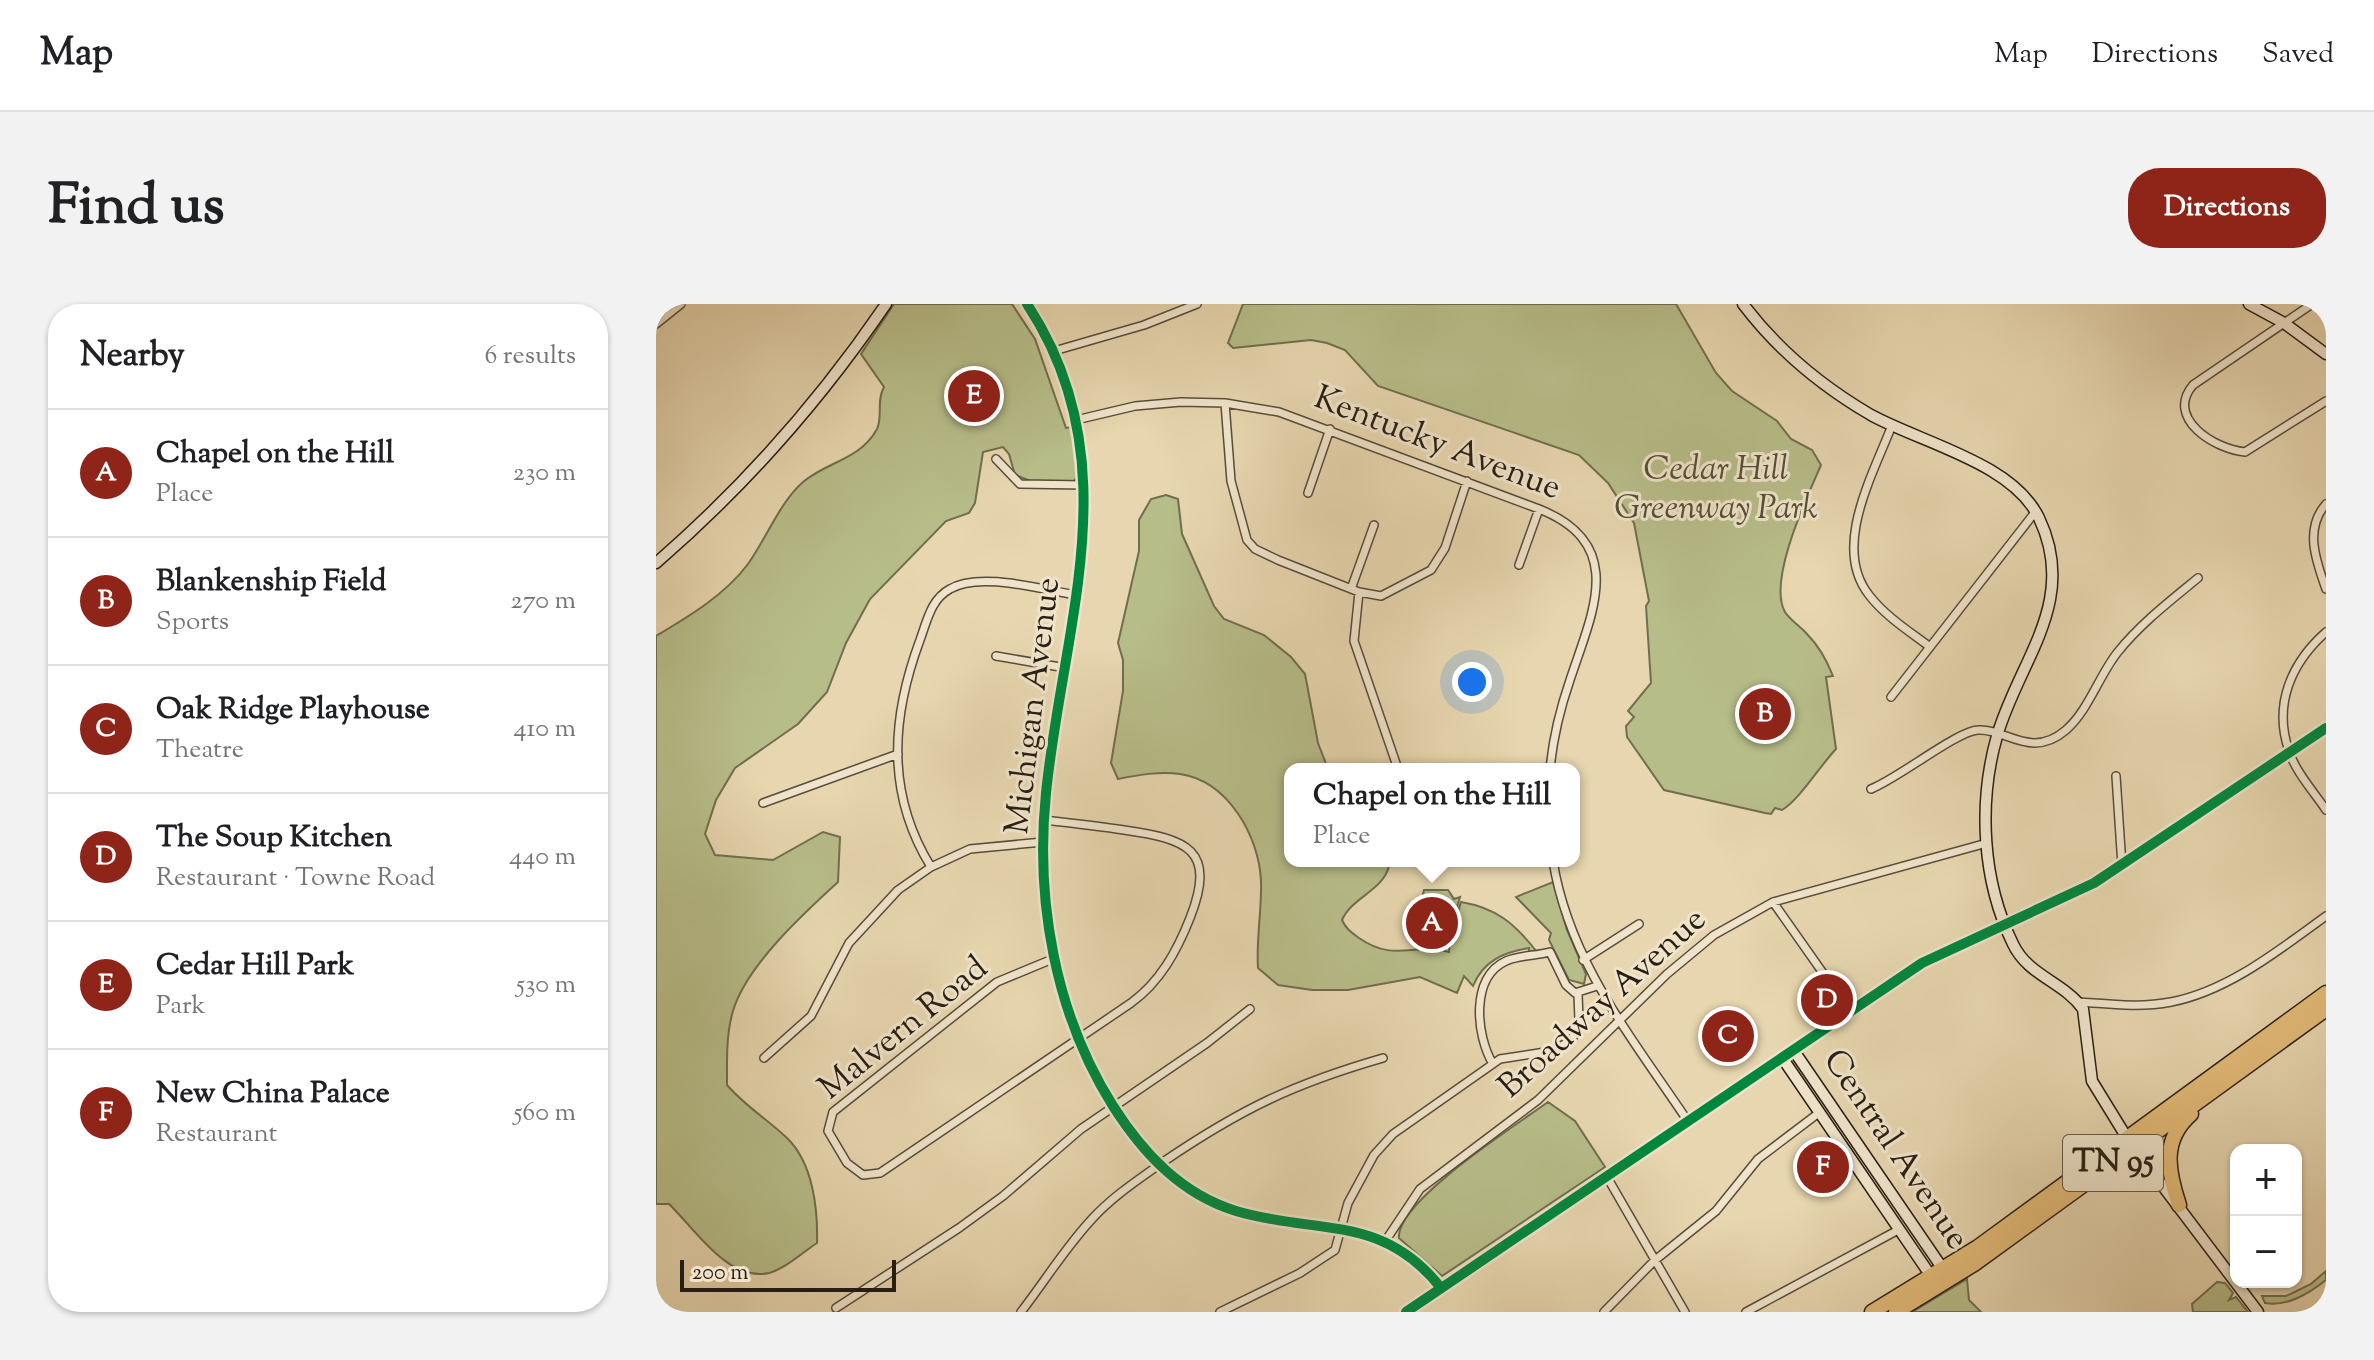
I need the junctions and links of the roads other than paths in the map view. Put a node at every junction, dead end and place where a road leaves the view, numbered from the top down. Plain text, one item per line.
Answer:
1 (681, 304) edge
2 (886, 304) edge
3 (1027, 304) edge
4 (1197, 304) edge
5 (1743, 304) edge
6 (2249, 304) edge
7 (2312, 304) edge
8 (2284, 323) junction
9 (656, 324) edge
10 (1054, 351) junction
11 (2326, 354) edge
12 (2326, 401) edge
13 (1225, 403) junction
14 (1076, 420) junction
15 (1892, 425) junction
16 (1330, 429) junction
17 (996, 459) dead end
18 (1467, 481) junction
19 (1085, 485) junction
20 (1308, 493) dead end
21 (2326, 504) edge
22 (1539, 509) junction
23 (2036, 511) junction
24 (1374, 525) dead end
25 (656, 563) edge
26 (1519, 565) dead end
27 (2198, 578) dead end
28 (2326, 589) edge
29 (1355, 590) junction
30 (1076, 595) junction
31 (2326, 632) edge
32 (1930, 647) junction
33 (996, 656) dead end
34 (1066, 668) junction
35 (1891, 697) dead end
36 (2326, 728) edge
37 (1997, 735) junction
38 (2289, 753) junction
39 (898, 754) junction
40 (1396, 763) edge
41 (1551, 763) edge
42 (2116, 776) dead end
43 (1871, 789) dead end
44 (763, 803) dead end
45 (2326, 810) edge
46 (1044, 820) junction
47 (1043, 842) junction
48 (1987, 843) junction
49 (2122, 866) junction
50 (931, 867) junction
51 (1554, 867) edge
52 (1773, 902) junction
53 (2326, 916) edge
54 (1639, 924) dead end
55 (2004, 924) junction
56 (1055, 958) junction
57 (1583, 960) junction
58 (1597, 986) junction
59 (1578, 995) junction
60 (2324, 1001) edge
61 (2079, 1002) junction
62 (1250, 1009) dead end
63 (1849, 1010) junction
64 (1620, 1022) junction
65 (1079, 1038) junction
66 (1794, 1051) junction
67 (764, 1058) dead end
68 (1383, 1058) dead end
69 (1783, 1059) junction
70 (1493, 1064) junction
71 (1808, 1072) junction
72 (2224, 1078) junction
73 (1798, 1080) junction
74 (1832, 1105) junction
75 (1113, 1106) junction
76 (1820, 1112) junction
77 (1687, 1120) junction
78 (2131, 1143) junction
79 (1158, 1166) junction
80 (1607, 1177) junction
81 (1881, 1177) junction
82 (1871, 1186) junction
83 (2179, 1205) junction
84 (1911, 1221) junction
85 (1340, 1227) junction
86 (1900, 1229) junction
87 (1386, 1240) junction
88 (1654, 1261) junction
89 (1941, 1279) junction
90 (1441, 1288) junction
91 (836, 1308) dead end
92 (1021, 1312) edge
93 (1220, 1312) edge
94 (1406, 1312) edge
95 (1604, 1312) edge
96 (1685, 1312) edge
97 (1746, 1312) edge
98 (1872, 1312) edge
99 (1896, 1312) edge
100 (2258, 1312) edge

1 - 9 street
2 - 25 street
3 - 10 street, Michigan Avenue
4 - 10 street
5 - 15 street
6 - 8 street
7 - 8 street
8 - 11 street
8 - 12 street
10 - 14 street, Michigan Avenue
13 - 14 street, Kentucky Avenue
13 - 16 street, Kentucky Avenue
13 - 29 street
14 - 19 street, Michigan Avenue
15 - 23 street
15 - 32 street
16 - 18 street, Kentucky Avenue
16 - 20 street
17 - 19 street
18 - 22 street, Kentucky Avenue
18 - 29 street
19 - 30 street, Michigan Avenue
21 - 28 street
22 - 26 street
22 - 41 street, Kentucky Avenue
23 - 32 street
23 - 37 street
24 - 29 street
27 - 37 street
29 - 40 street
30 - 34 street, Michigan Avenue
30 - 39 street
31 - 38 street
32 - 35 street
33 - 34 street
34 - 46 street, Michigan Avenue
36 - 38 street
37 - 43 street
37 - 48 street
38 - 45 street
38 - 49 street
39 - 44 street
39 - 50 street
42 - 49 street
46 - 47 street, Michigan Avenue
46 - 65 street
47 - 50 street
47 - 56 street, Michigan Avenue
48 - 52 street, Broadway Avenue
48 - 55 street
49 - 55 street
50 - 67 street
51 - 57 street
52 - 63 street
52 - 64 street, Broadway Avenue
53 - 61 street
54 - 57 street
55 - 61 street
55 - 63 street
56 - 65 street, Michigan Avenue
56 - 65 street, Malvern Road
57 - 58 street
58 - 59 street
58 - 64 street
59 - 70 street
59 - 70 street
60 - 72 highway, TN 95
61 - 78 street
62 - 75 street
63 - 66 street
64 - 77 street
64 - 87 street, Broadway Avenue
65 - 75 street, Michigan Avenue
66 - 69 street
66 - 71 street, Central Avenue
68 - 79 street
69 - 73 street, Central Avenue
69 - 77 street
70 - 85 street
71 - 73 street
71 - 74 street, Central Avenue
72 - 78 highway, TN 95
72 - 83 highway
73 - 76 street, Central Avenue
74 - 76 street
74 - 81 street, Central Avenue
75 - 79 street, Michigan Avenue
75 - 91 street
76 - 82 street, Central Avenue
76 - 88 street
77 - 80 street
78 - 83 street
78 - 89 highway, TN 95
79 - 85 street, Michigan Avenue
79 - 92 street
80 - 88 street
80 - 90 street
81 - 82 street
81 - 84 street, Central Avenue
82 - 86 street, Central Avenue
83 - 100 street
84 - 86 street
84 - 89 street, Central Avenue
85 - 87 street, Michigan Avenue
85 - 93 street
86 - 89 street, Central Avenue
86 - 97 street
87 - 90 street, Michigan Avenue
88 - 95 street
88 - 96 street
89 - 98 highway, TN 95
89 - 99 highway, TN 95
90 - 94 street

